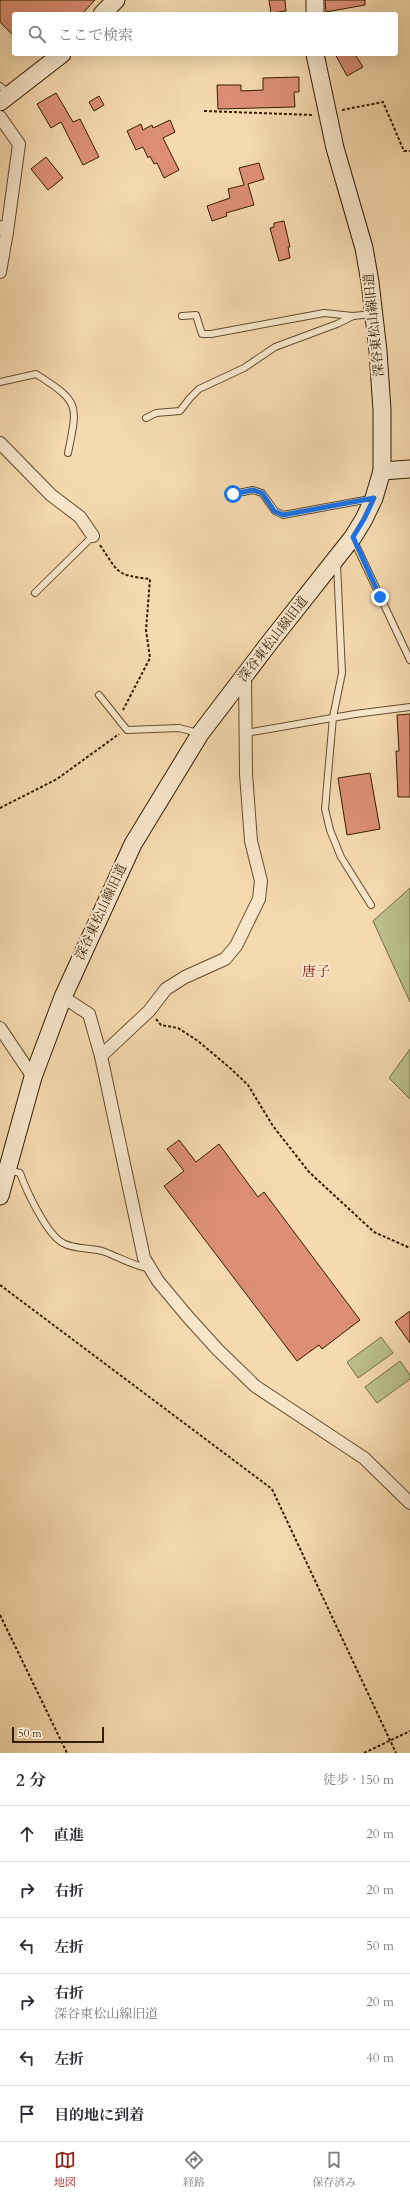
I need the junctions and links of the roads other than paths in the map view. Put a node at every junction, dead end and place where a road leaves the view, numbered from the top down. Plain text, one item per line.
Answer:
1 (116, 0) edge
2 (315, 0) edge
3 (104, 12) edge
4 (315, 12) edge
5 (59, 56) edge
6 (315, 56) edge
7 (3, 94) edge
8 (0, 117) edge
9 (3, 229) edge
10 (0, 272) edge
11 (373, 314) junction
12 (182, 316) dead end
13 (353, 316) junction
14 (0, 382) edge
15 (146, 418) dead end
16 (0, 444) edge
17 (68, 453) dead end
18 (410, 469) edge
19 (382, 470) junction
20 (233, 494) dead end
21 (374, 498) junction
22 (93, 536) joint
23 (353, 537) junction
24 (337, 558) junction
25 (35, 594) dead end
26 (410, 660) edge
27 (245, 674) junction
28 (99, 695) dead end
29 (410, 707) edge
30 (333, 717) junction
31 (246, 733) junction
32 (200, 734) junction
33 (371, 905) dead end
34 (63, 997) junction
35 (0, 1028) edge
36 (101, 1056) junction
37 (33, 1077) junction
38 (8, 1170) junction
39 (0, 1196) edge
40 (152, 1270) junction
41 (410, 1502) edge

1 - 3 street
2 - 4 street
5 - 7 street
6 - 11 street, 深谷東松山線旧道
8 - 9 street
9 - 10 street
11 - 13 lane
11 - 19 street, 深谷東松山線旧道
12 - 13 lane
13 - 15 lane
14 - 17 lane
16 - 22 street
18 - 19 street
19 - 21 street, 深谷東松山線旧道
20 - 21 lane
21 - 23 street, 深谷東松山線旧道
22 - 25 lane
23 - 24 street, 深谷東松山線旧道
23 - 26 lane
24 - 27 street, 深谷東松山線旧道
24 - 30 lane
27 - 31 street
27 - 32 street, 深谷東松山線旧道
28 - 32 lane
29 - 30 lane
30 - 31 lane
30 - 33 lane
31 - 36 street
32 - 34 street, 深谷東松山線旧道
34 - 36 street
34 - 37 street, 深谷東松山線旧道
35 - 37 street
36 - 40 street
37 - 38 street, 深谷東松山線旧道
38 - 39 street, 深谷東松山線旧道
38 - 40 lane
40 - 41 street

